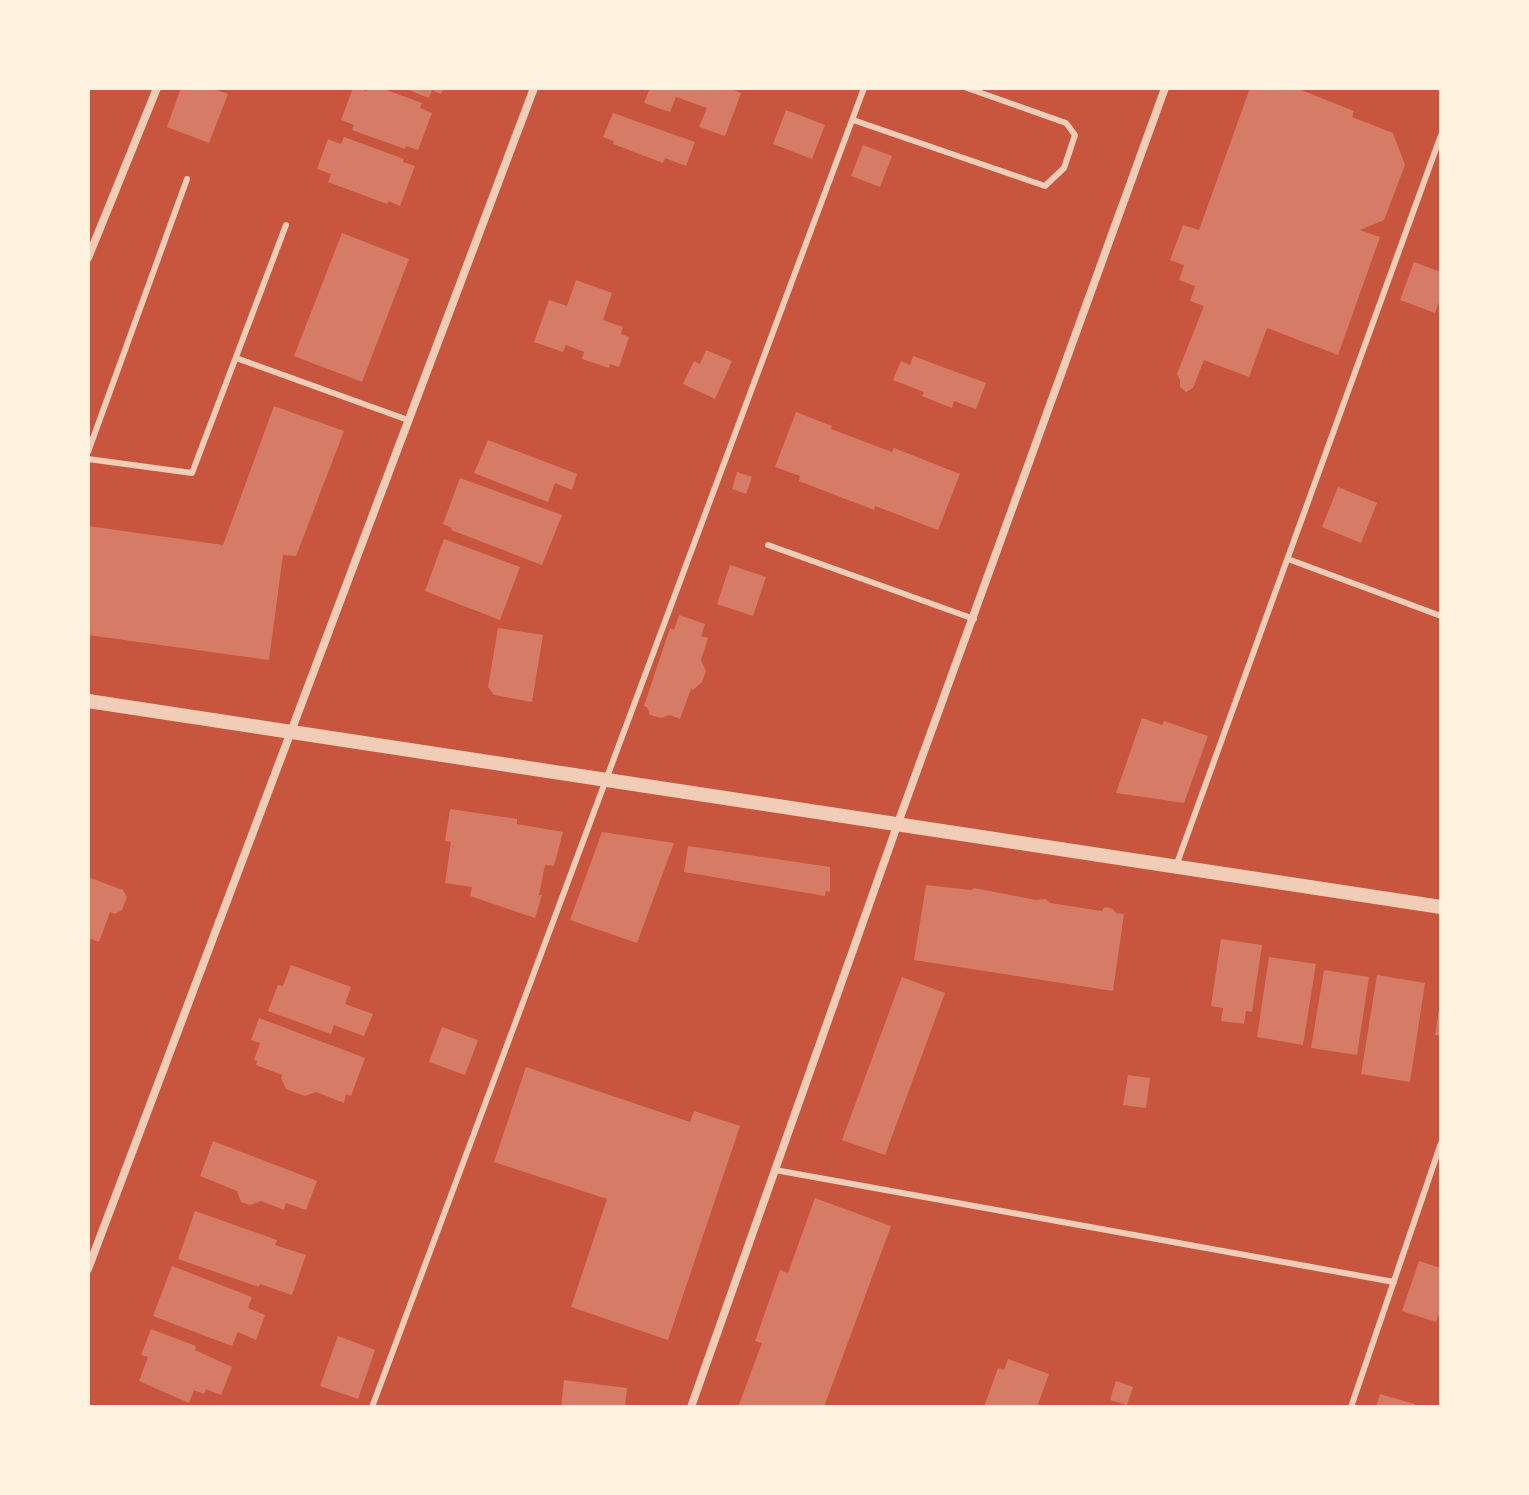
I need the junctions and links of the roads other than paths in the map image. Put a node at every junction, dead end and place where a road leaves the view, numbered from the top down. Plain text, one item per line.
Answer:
1 (157, 88) edge
2 (534, 88) edge
3 (864, 88) edge
4 (967, 88) edge
5 (1165, 88) edge
6 (853, 120) junction
7 (1441, 135) edge
8 (187, 179) dead end
9 (286, 225) dead end
10 (88, 258) edge
11 (236, 358) junction
12 (408, 420) junction
13 (88, 452) edge
14 (88, 459) edge
15 (768, 545) dead end
16 (1288, 559) junction
17 (1441, 616) edge
18 (974, 619) junction
19 (88, 701) edge
20 (289, 731) junction
21 (606, 780) junction
22 (898, 823) junction
23 (1176, 866) junction
24 (1441, 907) edge
25 (1441, 1143) edge
26 (775, 1170) junction
27 (88, 1269) edge
28 (1394, 1282) junction
29 (372, 1407) edge
30 (691, 1407) edge
31 (1351, 1407) edge

1 - 10 street
2 - 12 street
3 - 6 lane
4 - 6 lane
5 - 18 street
6 - 21 lane
7 - 16 lane
8 - 13 lane
9 - 11 lane
11 - 12 lane
11 - 14 lane
12 - 20 street
15 - 18 lane
16 - 17 lane
16 - 23 lane
18 - 22 street
19 - 20 street
20 - 21 street
20 - 27 street
21 - 22 street
21 - 29 lane
22 - 23 street
22 - 26 street
23 - 24 street
25 - 28 lane
26 - 28 lane
26 - 30 street
28 - 31 lane

